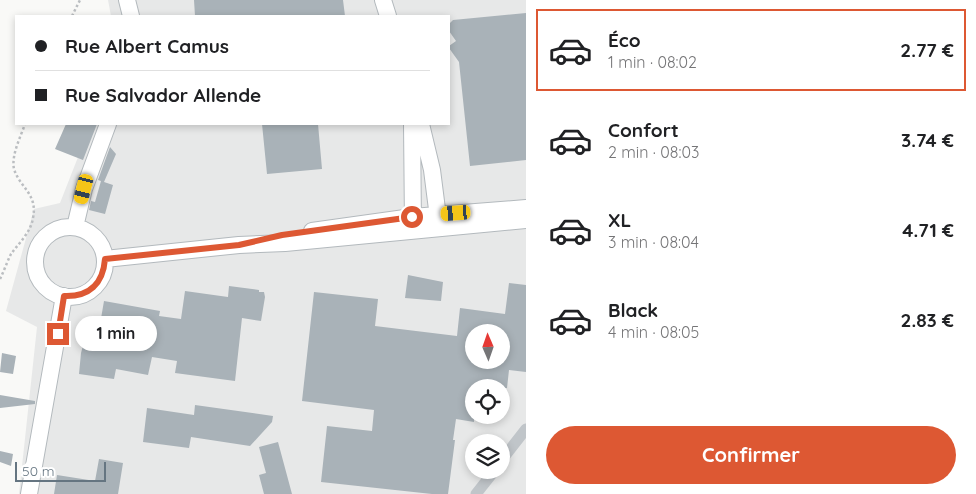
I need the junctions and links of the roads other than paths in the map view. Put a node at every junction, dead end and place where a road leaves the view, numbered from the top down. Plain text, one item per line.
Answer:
1 (127, 0) edge
2 (383, 0) edge
3 (131, 15) edge
4 (388, 15) edge
5 (108, 125) edge
6 (412, 125) edge
7 (421, 125) edge
8 (526, 208) edge
9 (526, 220) edge
10 (439, 222) junction
11 (413, 224) junction
12 (75, 227) junction
13 (105, 259) junction
14 (64, 296) junction
15 (526, 429) edge
16 (510, 449) edge
17 (488, 479) edge
18 (28, 494) edge
19 (476, 494) edge

1 - 3 street
2 - 4 street
5 - 12 street
6 - 11 street
7 - 10 street
8 - 10 street
9 - 10 street
10 - 11 street
11 - 13 street
12 - 13 street
12 - 14 street
13 - 14 street
14 - 18 street
15 - 16 street
17 - 19 street

